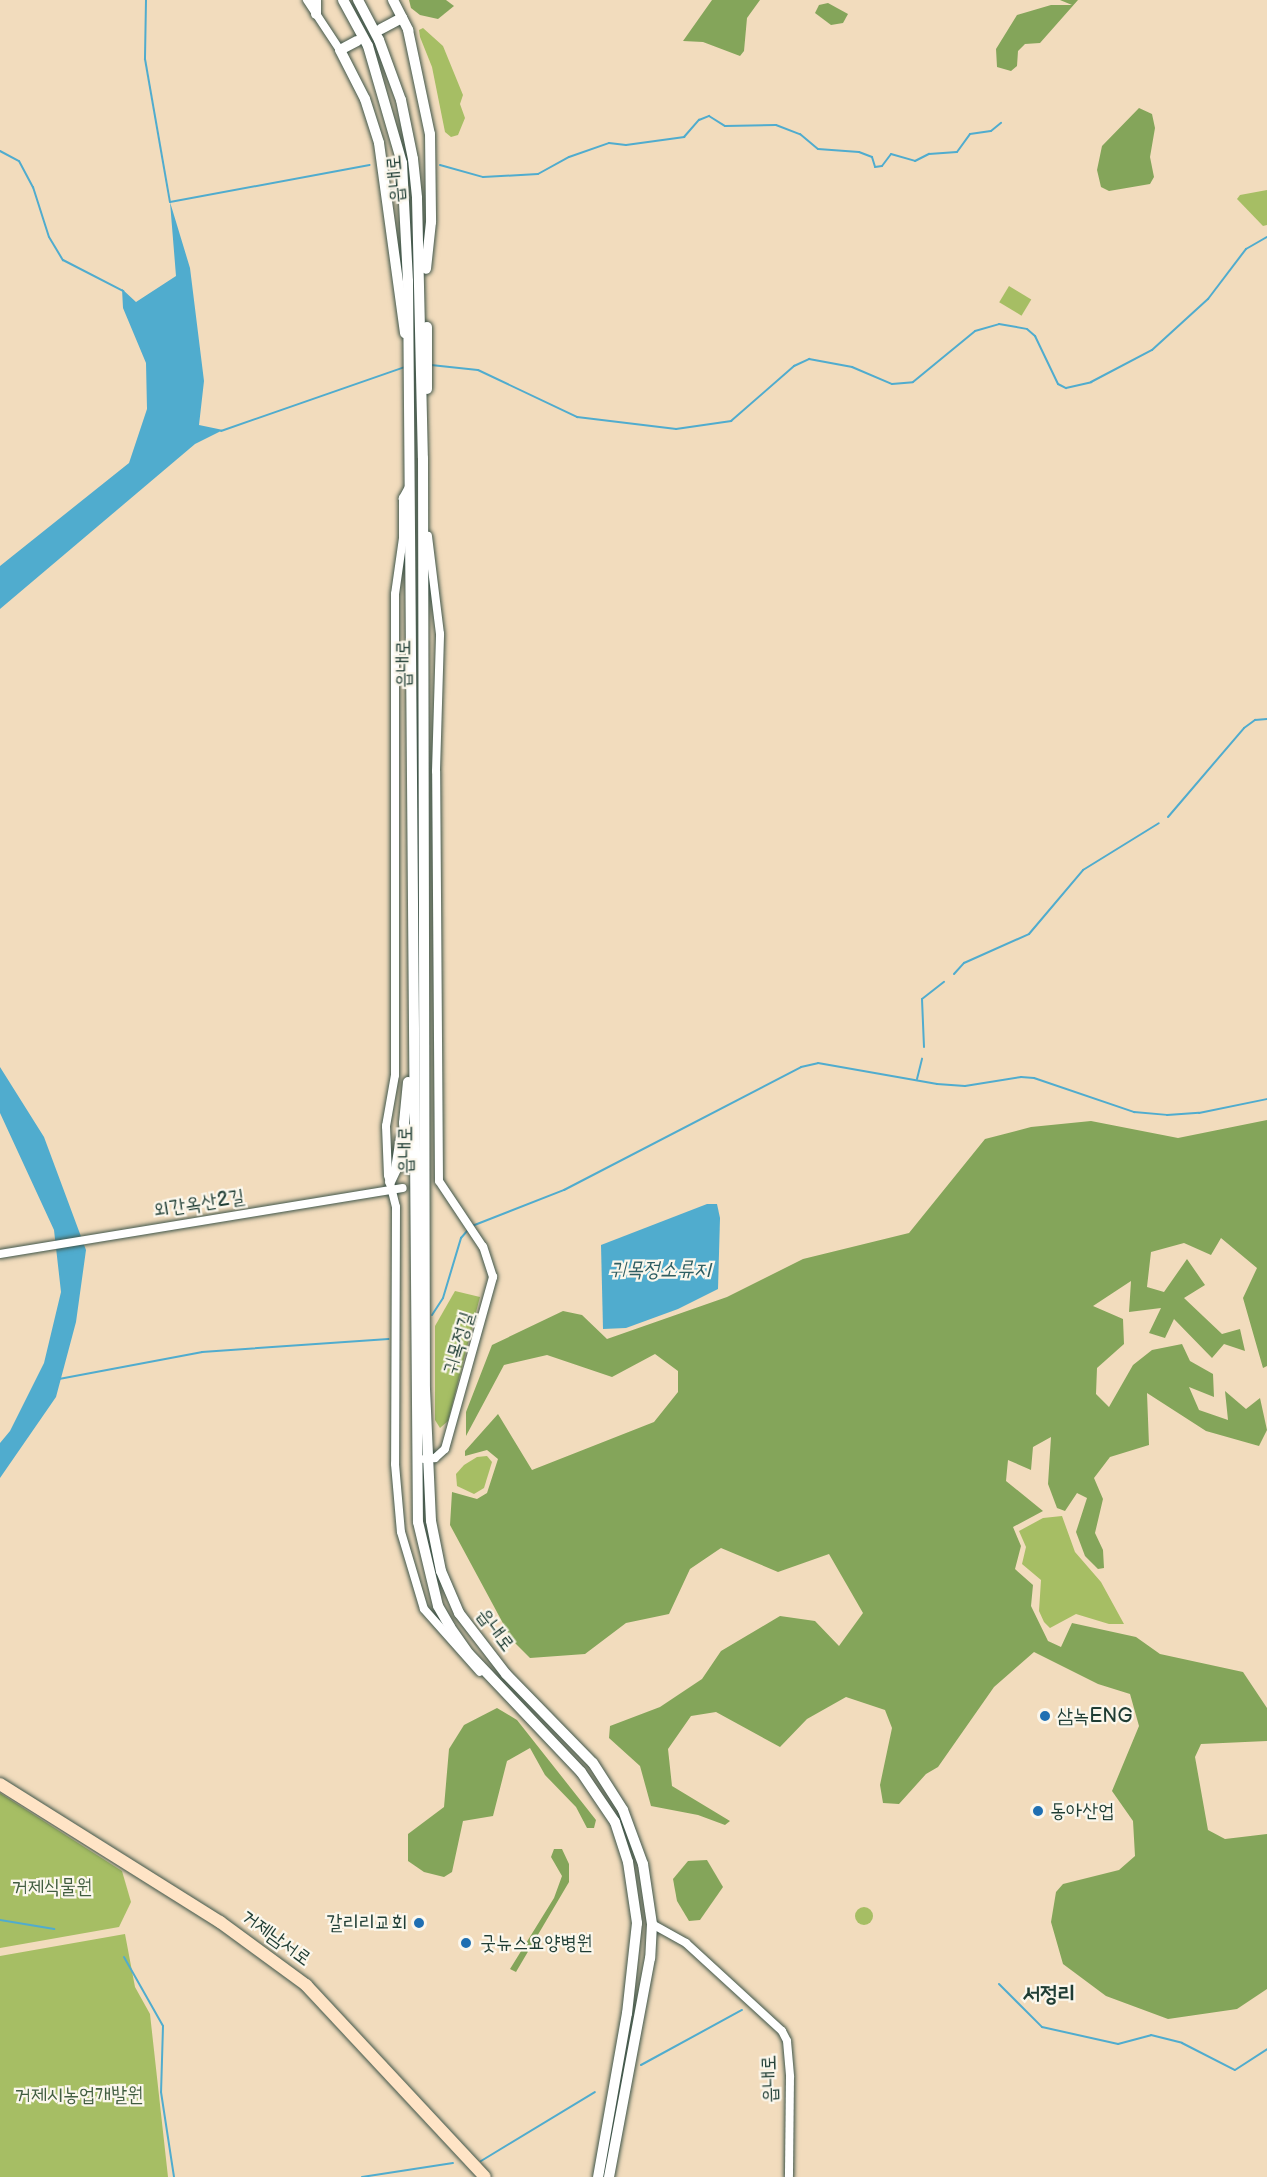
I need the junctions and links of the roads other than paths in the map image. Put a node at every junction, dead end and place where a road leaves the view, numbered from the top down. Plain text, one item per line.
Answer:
1 (307, 0) edge
2 (316, 0) edge
3 (343, 0) edge
4 (358, 0) edge
5 (393, 0) edge
6 (316, 14) junction
7 (402, 18) junction
8 (381, 28) dead end
9 (357, 41) dead end
10 (340, 50) junction
11 (408, 341) junction
12 (423, 442) junction
13 (409, 487) junction
14 (412, 1071) junction
15 (404, 1123) junction
16 (391, 1185) junction
17 (409, 1190) junction
18 (0, 1254) edge
19 (423, 1459) junction
20 (508, 1694) junction
21 (0, 1784) edge
22 (637, 1923) junction
23 (652, 1924) junction
24 (485, 2177) edge
25 (598, 2177) edge
26 (609, 2177) edge
27 (789, 2177) edge

1 - 6 street
2 - 6 street
3 - 11 street, 읍내로
4 - 12 street, 읍내로
5 - 7 street
6 - 10 street
7 - 8 street
7 - 12 street
9 - 10 street
10 - 11 street
11 - 13 street, 읍내로
12 - 19 street, 읍내로
12 - 19 street, 귀목정길
13 - 14 street, 읍내로
13 - 16 street
14 - 15 street
14 - 17 street, 읍내로
15 - 16 street
15 - 17 street
16 - 17 street, 외간옥산2길
16 - 18 street, 외간옥산2길
16 - 20 street
17 - 19 street, 읍내로
19 - 20 street, 읍내로
19 - 23 street, 읍내로
20 - 22 street, 읍내로
21 - 24 main road, 거제남서로
22 - 23 street
22 - 25 street, 읍내로
23 - 26 street
23 - 27 street, 읍내로

